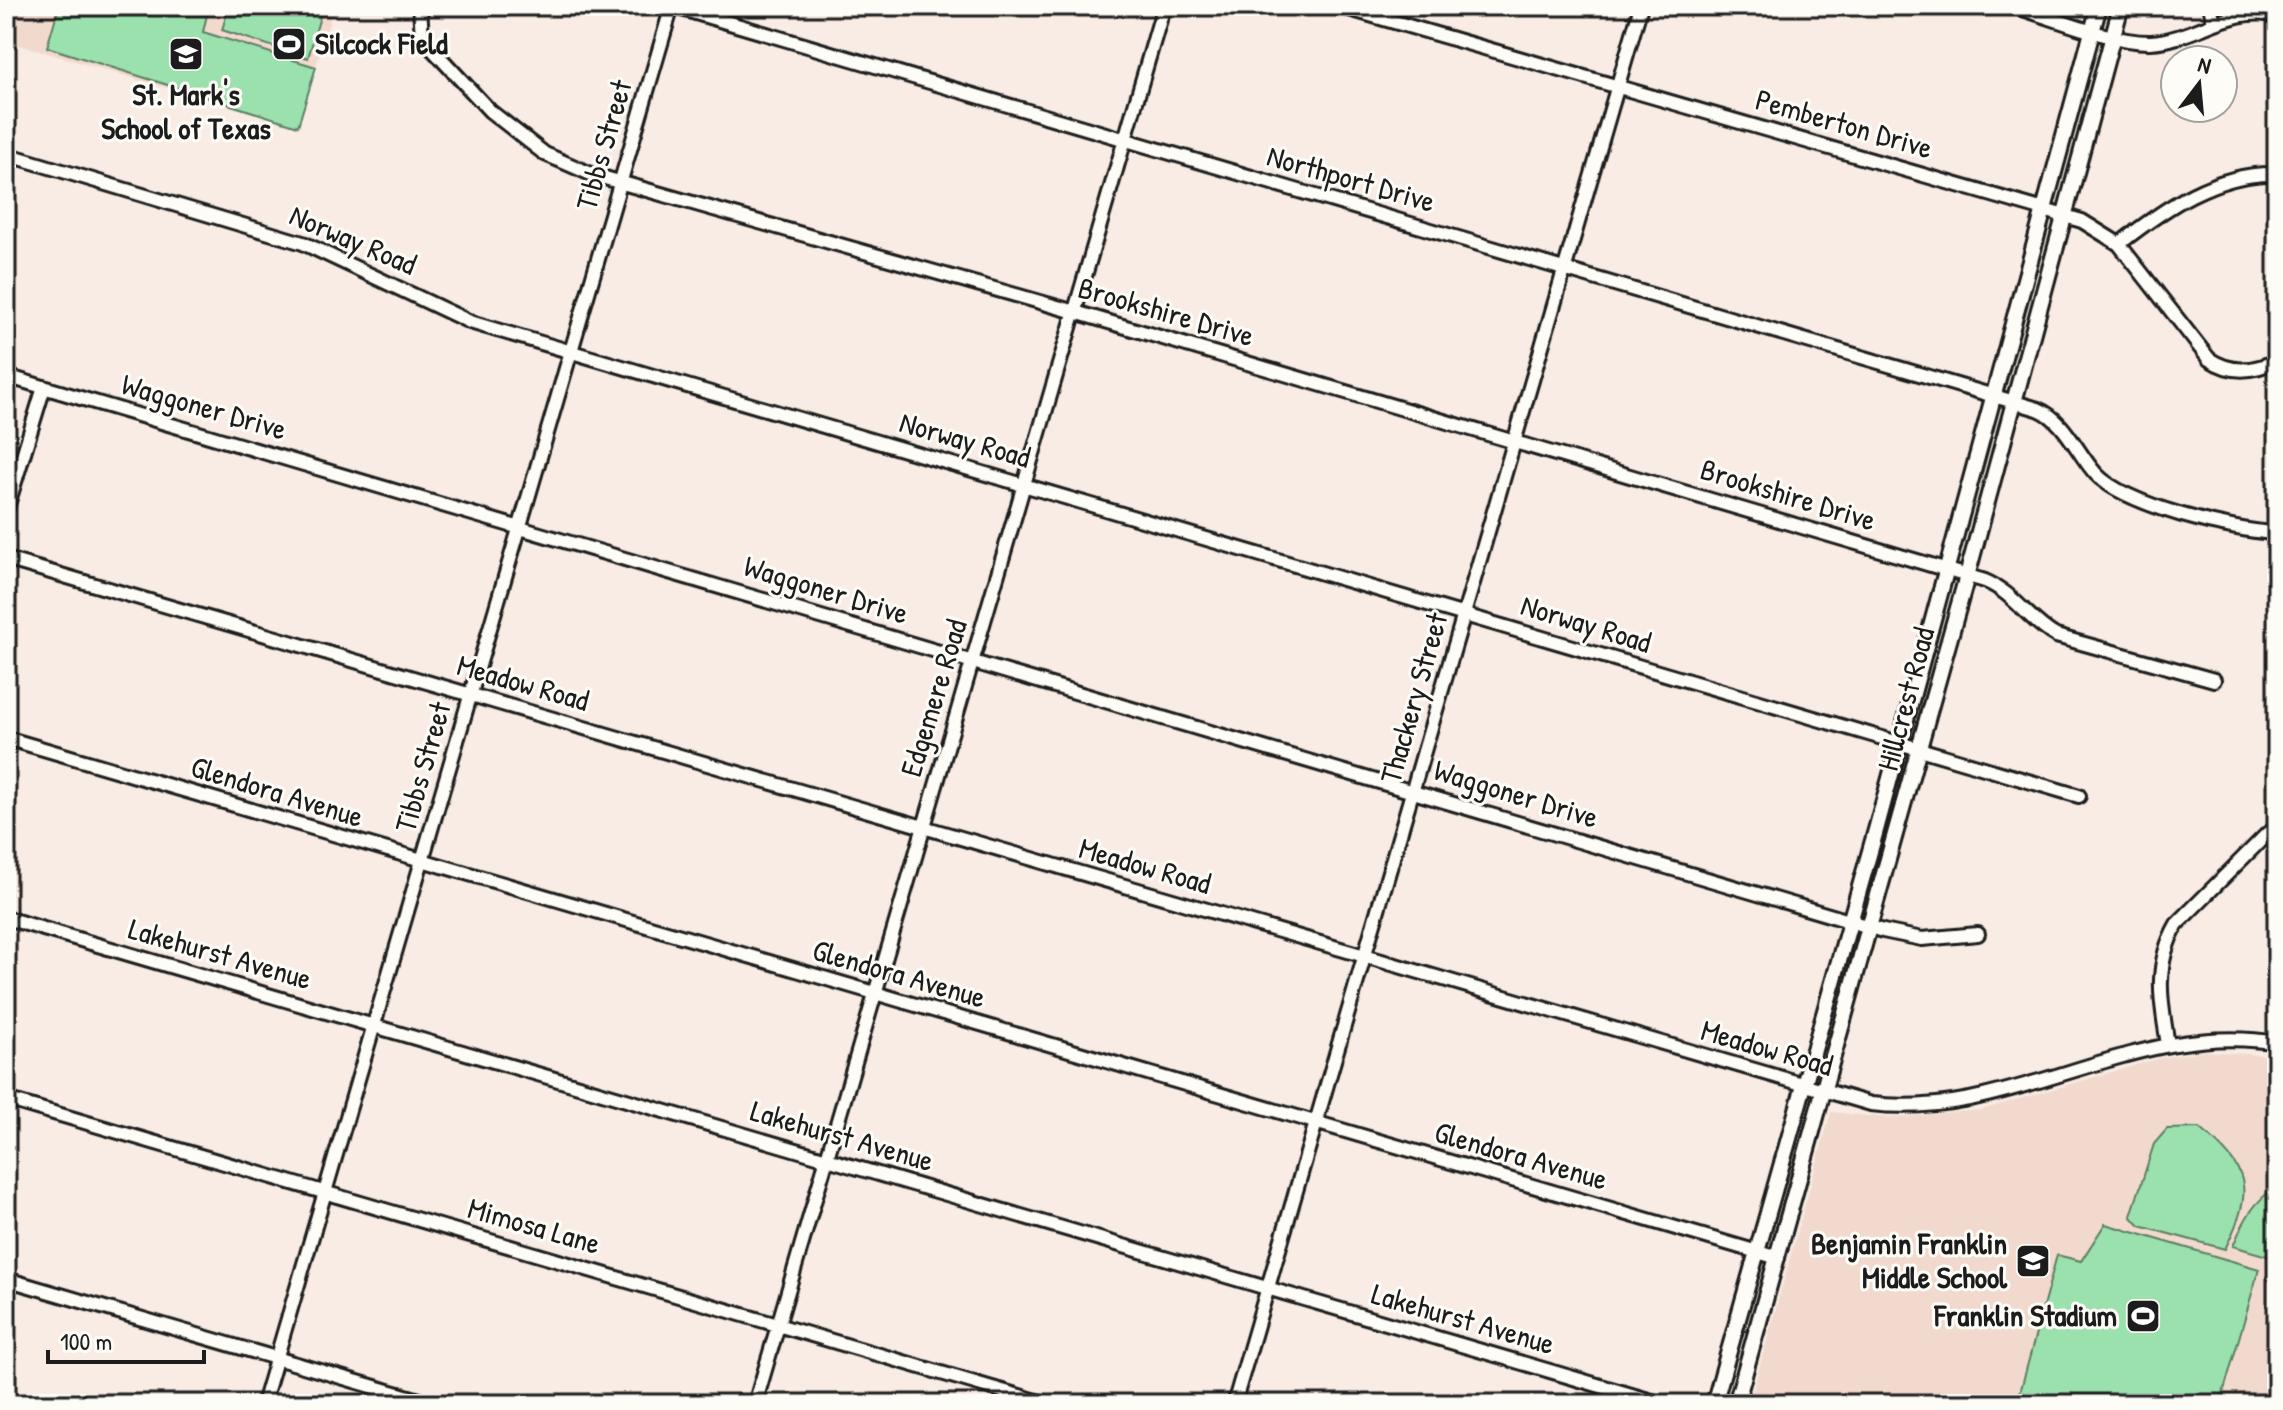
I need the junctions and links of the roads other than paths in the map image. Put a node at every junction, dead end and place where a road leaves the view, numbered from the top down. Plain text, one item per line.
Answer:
1 (420, 6) edge
2 (672, 6) edge
3 (1164, 6) edge
4 (1339, 6) edge
5 (1641, 6) edge
6 (2013, 6) edge
7 (2099, 6) edge
8 (2121, 6) edge
9 (2210, 6) edge
10 (2277, 16) edge
11 (2214, 22) junction
12 (2095, 30) junction
13 (2115, 37) junction
14 (1619, 86) junction
15 (1126, 140) junction
16 (6, 154) edge
17 (2277, 174) edge
18 (620, 182) junction
19 (2046, 210) junction
20 (2066, 215) junction
21 (2119, 244) junction
22 (1566, 269) junction
23 (1075, 312) junction
24 (571, 351) junction
25 (2277, 360) edge
26 (6, 376) edge
27 (44, 387) junction
28 (1994, 396) junction
29 (2015, 402) junction
30 (1515, 442) junction
31 (1024, 485) junction
32 (6, 511) edge
33 (518, 526) junction
34 (2277, 533) edge
35 (6, 559) edge
36 (1946, 569) junction
37 (1967, 576) junction
38 (1465, 615) junction
39 (973, 661) junction
40 (2214, 680) dead end
41 (472, 695) junction
42 (6, 738) edge
43 (1899, 743) junction
44 (1919, 749) junction
45 (1414, 791) junction
46 (2079, 796) dead end
47 (923, 828) junction
48 (2277, 828) edge
49 (423, 862) junction
50 (6, 918) edge
51 (1860, 924) junction
52 (1978, 934) dead end
53 (1365, 957) junction
54 (873, 993) junction
55 (374, 1027) junction
56 (2277, 1043) edge
57 (2168, 1044) junction
58 (1804, 1087) junction
59 (1824, 1092) junction
60 (6, 1099) edge
61 (1316, 1124) junction
62 (826, 1159) junction
63 (324, 1192) junction
64 (1757, 1252) junction
65 (1778, 1258) junction
66 (6, 1279) edge
67 (1268, 1289) junction
68 (778, 1325) junction
69 (277, 1359) junction
70 (263, 1404) edge
71 (433, 1404) edge
72 (755, 1404) edge
73 (1047, 1404) edge
74 (1234, 1404) edge
75 (1662, 1404) edge
76 (1714, 1404) edge
77 (1736, 1404) edge

1 - 18 street, Brookshire Drive
2 - 15 street, Northport Drive
2 - 18 street, Tibbs Street
3 - 15 street, Edgemere Road
4 - 14 street, Pemberton Drive
5 - 14 street, Thackery Street
6 - 12 street
7 - 12 main road, Hillcrest Road
8 - 13 main road, Hillcrest Road
9 - 11 street
10 - 11 street
11 - 13 street
12 - 13 street
12 - 19 main road, Hillcrest Road
13 - 20 main road, Hillcrest Road
14 - 19 street, Pemberton Drive
14 - 22 street, Thackery Street
15 - 22 street, Northport Drive
15 - 23 street, Edgemere Road
16 - 24 street, Norway Road
17 - 21 street
18 - 23 street, Brookshire Drive
18 - 24 street, Tibbs Street
19 - 20 street, Pemberton Drive
19 - 28 main road, Hillcrest Road
20 - 21 street, Pemberton Drive
20 - 29 main road, Hillcrest Road
21 - 25 street, Pemberton Drive
22 - 28 street, Northport Drive
22 - 30 street, Thackery Street
23 - 30 street, Brookshire Drive
23 - 31 street, Edgemere Road
24 - 31 street, Norway Road
24 - 33 street, Tibbs Street
26 - 27 street, Waggoner Drive
27 - 32 street
27 - 33 street, Waggoner Drive
28 - 29 street, Northport Drive
28 - 36 main road, Hillcrest Road
29 - 34 street
29 - 37 main road, Hillcrest Road
30 - 36 street, Brookshire Drive
30 - 38 street, Thackery Street
31 - 38 street, Norway Road
31 - 39 street, Edgemere Road
33 - 39 street, Waggoner Drive
33 - 41 street, Tibbs Street
35 - 41 street, Meadow Road
36 - 37 street, Brookshire Drive
36 - 43 main road, Hillcrest Road
37 - 40 street, Brookshire Drive
37 - 44 main road, Hillcrest Road
38 - 43 street, Norway Road
38 - 45 street, Thackery Street
39 - 45 street, Waggoner Drive
39 - 47 street, Edgemere Road
41 - 47 street, Meadow Road
41 - 49 street, Tibbs Street
42 - 49 street, Glendora Avenue
43 - 44 street, Norway Road
43 - 51 main road, Hillcrest Road
44 - 46 street, Norway Road
44 - 51 main road, Hillcrest Road
45 - 51 street, Waggoner Drive
45 - 53 street, Thackery Street
47 - 53 street, Meadow Road
47 - 54 street, Edgemere Road
48 - 57 street
49 - 54 street, Glendora Avenue
49 - 55 street, Tibbs Street
50 - 55 street, Lakehurst Avenue
51 - 52 street, Waggoner Drive
51 - 58 main road, Hillcrest Road
51 - 59 main road, Hillcrest Road
53 - 58 street, Meadow Road
53 - 61 street, Thackery Street
54 - 61 street, Glendora Avenue
54 - 62 street, Edgemere Road
55 - 62 street, Lakehurst Avenue
55 - 63 street, Tibbs Street
56 - 57 street, Meadow Road
57 - 59 street, Meadow Road
58 - 59 street, Meadow Road
58 - 64 main road, Hillcrest Road
59 - 65 main road, Hillcrest Road
60 - 63 street, Mimosa Lane
61 - 64 street, Glendora Avenue
61 - 67 street, Thackery Street
62 - 67 street, Lakehurst Avenue
62 - 68 street, Edgemere Road
63 - 68 street, Mimosa Lane
63 - 69 street, Tibbs Street
64 - 65 street, Glendora Avenue
64 - 76 main road, Hillcrest Road
65 - 77 main road, Hillcrest Road
66 - 69 street
67 - 74 street, Thackery Street
67 - 75 street, Lakehurst Avenue
68 - 72 street, Edgemere Road
68 - 73 street, Mimosa Lane
69 - 70 street, Tibbs Street
69 - 71 street

